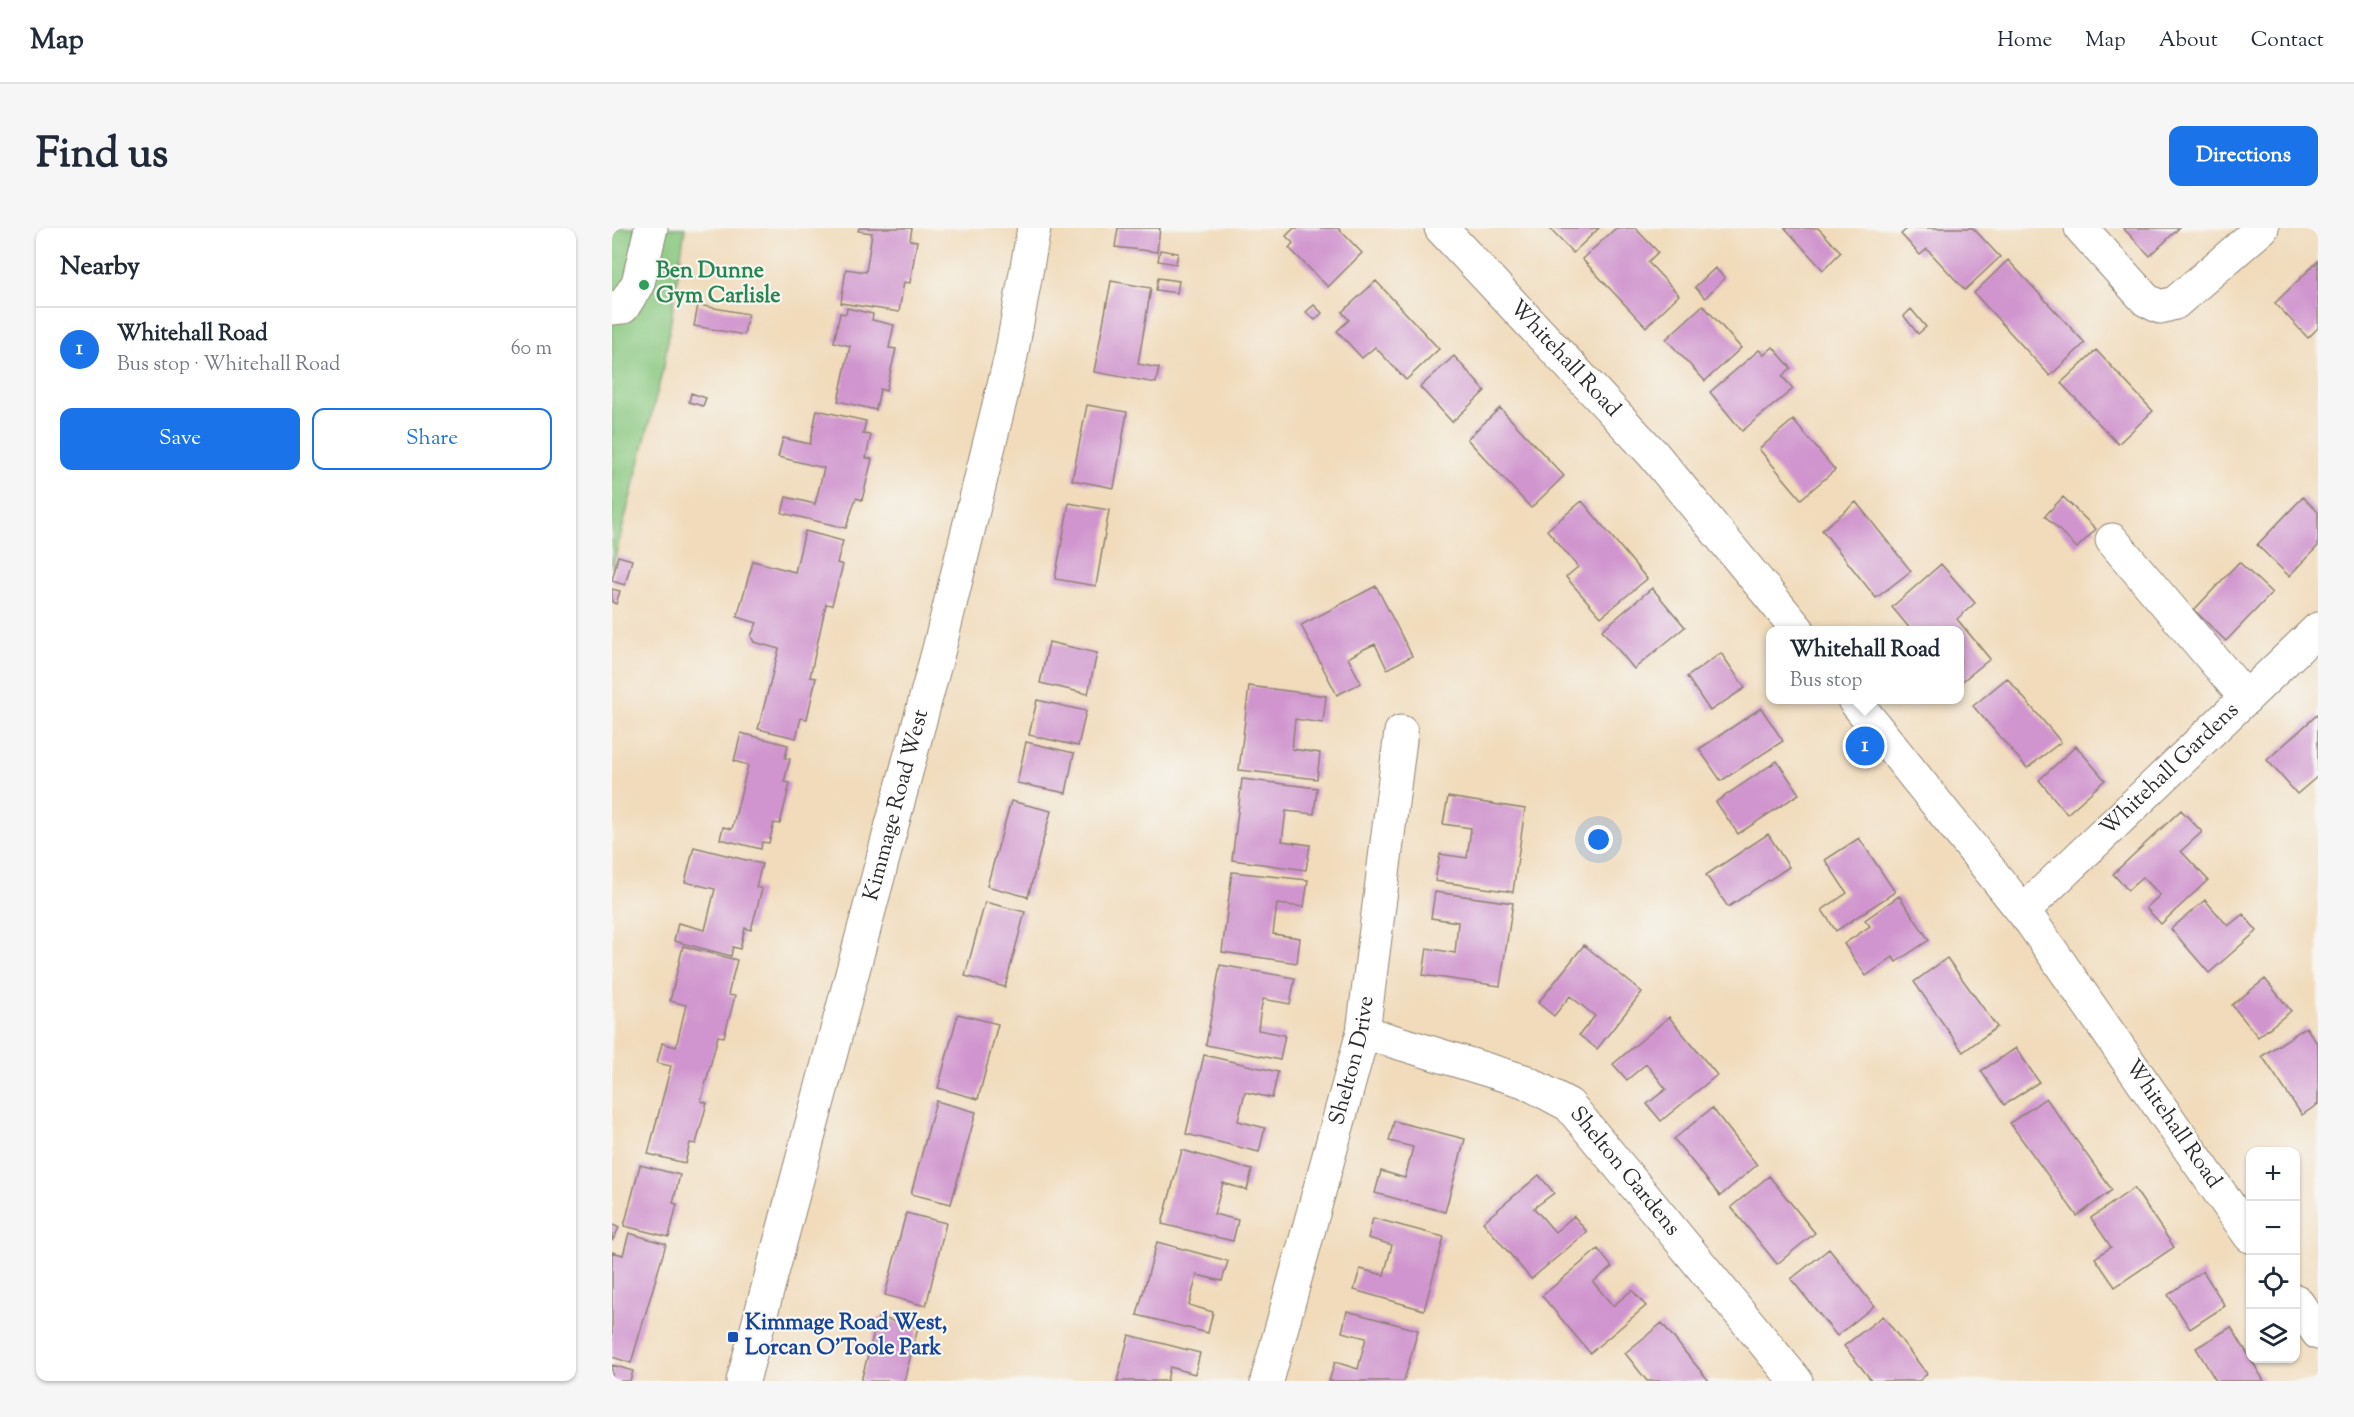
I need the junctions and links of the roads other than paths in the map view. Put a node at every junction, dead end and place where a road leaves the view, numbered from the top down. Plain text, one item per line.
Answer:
1 (651, 228) edge
2 (1034, 228) edge
3 (1442, 228) edge
4 (2081, 228) edge
5 (2262, 228) edge
6 (612, 308) edge
7 (2112, 540) dead end
8 (1795, 626) edge
9 (2318, 629) edge
10 (2246, 698) junction
11 (1858, 704) edge
12 (1401, 732) dead end
13 (2023, 911) junction
14 (1363, 1032) junction
15 (2246, 1230) edge
16 (2300, 1308) edge
17 (2318, 1333) edge
18 (743, 1381) edge
19 (1267, 1381) edge
20 (1796, 1381) edge

1 - 6 street
2 - 18 street, Kimmage Road West
3 - 8 street, Whitehall Road
4 - 5 street
7 - 10 street
9 - 10 street, Whitehall Gardens
10 - 13 street, Whitehall Gardens
11 - 13 street, Whitehall Road
12 - 14 street, Shelton Drive
13 - 15 street, Whitehall Road
14 - 19 street, Shelton Drive
14 - 20 street, Shelton Gardens
16 - 17 street

